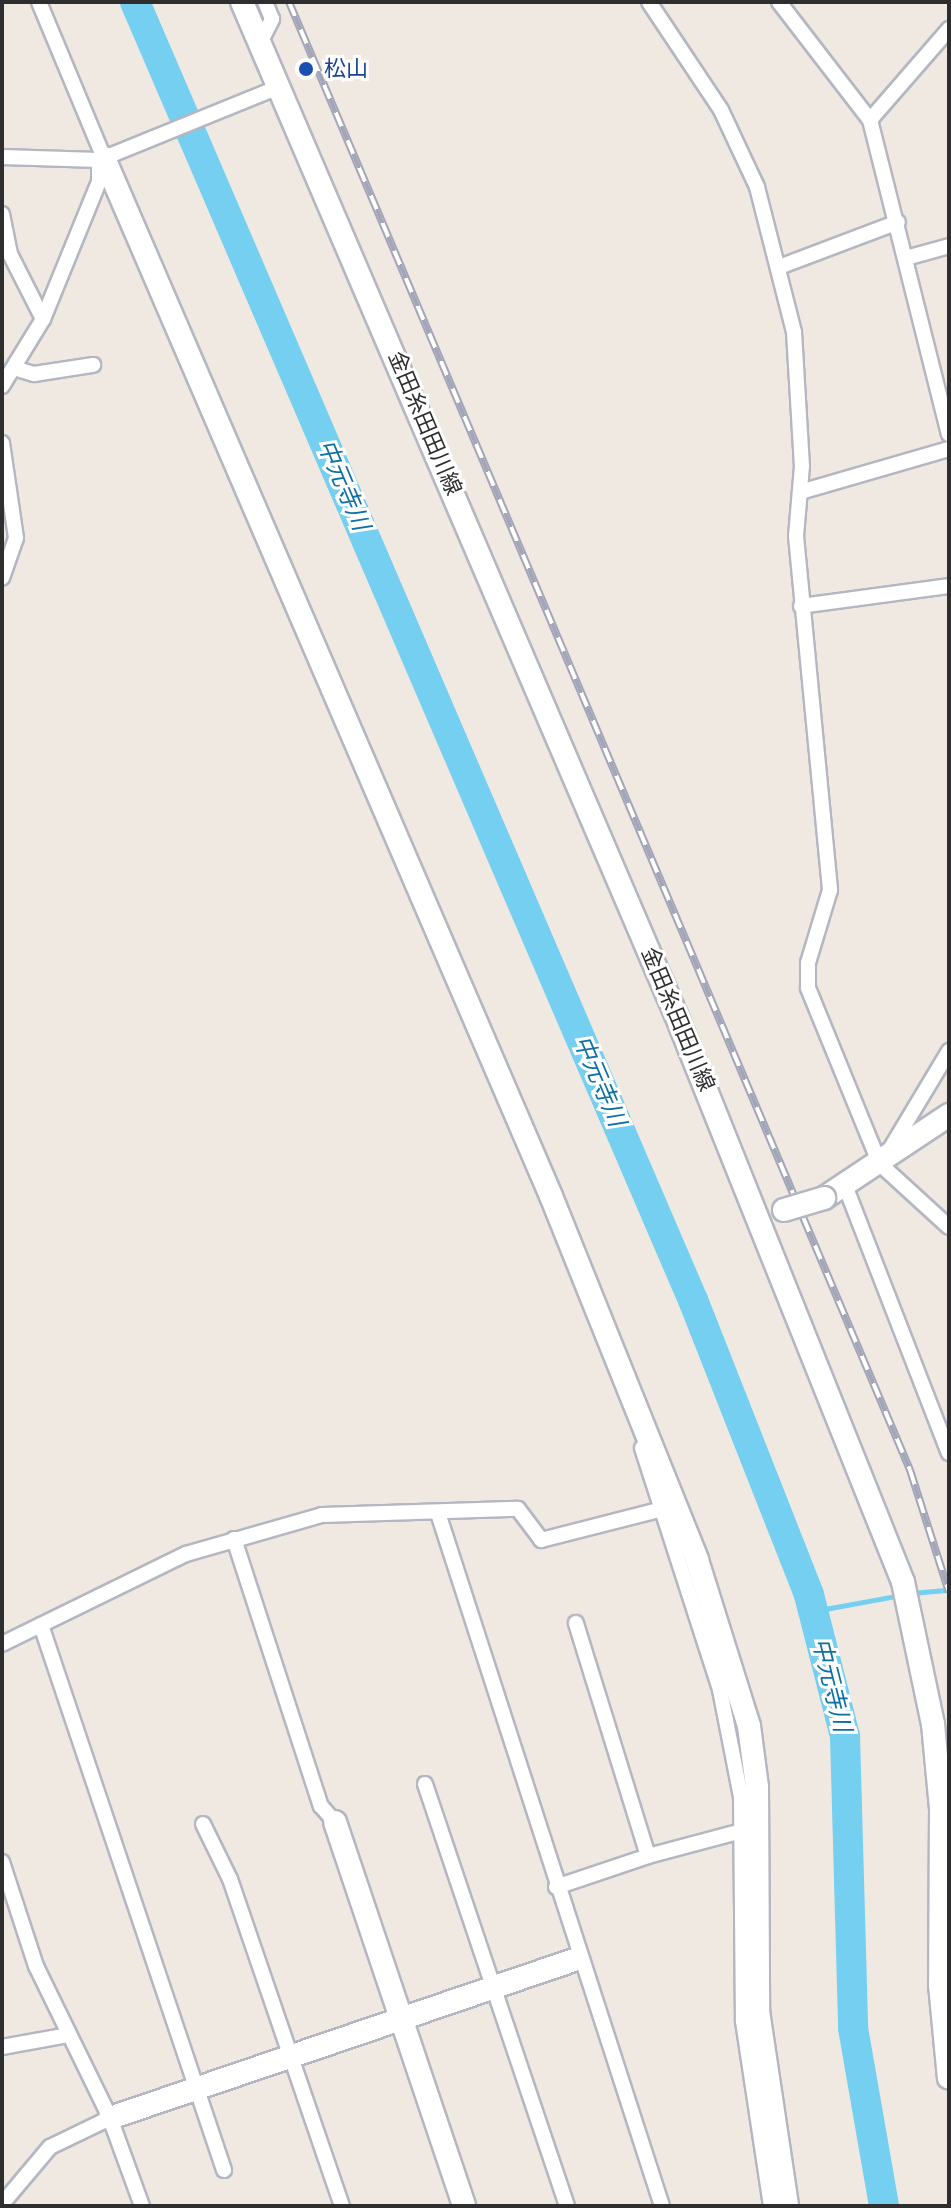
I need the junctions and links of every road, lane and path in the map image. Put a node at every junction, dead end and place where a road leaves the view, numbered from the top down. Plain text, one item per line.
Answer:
1 (39, 2) edge
2 (242, 2) edge
3 (265, 2) edge
4 (649, 2) edge
5 (779, 2) edge
6 (949, 29) edge
7 (260, 43) junction
8 (273, 89) junction
9 (870, 120) junction
10 (2, 157) edge
11 (108, 158) junction
12 (2, 214) edge
13 (898, 222) junction
14 (949, 246) edge
15 (906, 258) junction
16 (779, 267) junction
17 (43, 319) junction
18 (93, 365) dead end
19 (14, 368) junction
20 (2, 386) edge
21 (946, 414) edge
22 (949, 434) edge
23 (2, 443) edge
24 (949, 449) edge
25 (800, 492) junction
26 (2, 578) edge
27 (949, 586) edge
28 (801, 606) junction
29 (949, 1051) edge
30 (949, 1115) edge
31 (882, 1161) junction
32 (846, 1188) junction
33 (760, 1218) junction
34 (946, 1221) edge
35 (639, 1407) junction
36 (949, 1453) edge
37 (659, 1510) junction
38 (438, 1513) junction
39 (234, 1539) junction
40 (576, 1623) dead end
41 (41, 1625) junction
42 (2, 1644) edge
43 (425, 1784) dead end
44 (335, 1822) joint
45 (203, 1824) dead end
46 (738, 1832) junction
47 (648, 1856) junction
48 (2, 1862) edge
49 (556, 1887) junction
50 (578, 1959) junction
51 (494, 1987) junction
52 (403, 2019) junction
53 (69, 2035) junction
54 (2, 2047) edge
55 (293, 2056) junction
56 (948, 2066) edge
57 (195, 2089) junction
58 (110, 2118) junction
59 (224, 2170) dead end
60 (2, 2204) edge
61 (142, 2206) edge
62 (342, 2206) edge
63 (464, 2206) edge
64 (567, 2206) edge
65 (662, 2206) edge
66 (771, 2206) edge
67 (787, 2206) edge

1 - 11 street
2 - 7 street, 金田糸田田川線
3 - 7 street
4 - 16 street
5 - 9 street
6 - 9 street
7 - 8 street, 金田糸田田川線
8 - 11 street
8 - 33 street, 金田糸田田川線
9 - 13 street
10 - 11 street
11 - 17 street
11 - 35 street
12 - 17 street
13 - 15 street
13 - 16 street
14 - 15 street
15 - 21 street
16 - 25 street
17 - 19 street
18 - 19 street
19 - 20 street
21 - 22 street
23 - 26 street
24 - 25 street
25 - 28 street
27 - 28 street
28 - 31 street
29 - 31 street
30 - 31 street
31 - 32 street
31 - 34 street
32 - 33 street, bridge
32 - 36 street
33 - 56 street, 金田糸田田川線
35 - 37 street
35 - 67 street
37 - 38 street
37 - 46 street
38 - 39 street
38 - 49 street
39 - 41 street
39 - 44 street
40 - 47 street
41 - 42 street
41 - 57 street
43 - 51 street
44 - 52 street
45 - 55 street
46 - 47 street
46 - 66 street
47 - 49 street
48 - 53 street
49 - 50 street
50 - 51 street
50 - 65 street
51 - 52 street
51 - 64 street
52 - 55 street
52 - 63 street
53 - 54 street
53 - 58 street
55 - 57 street
55 - 62 street
57 - 58 street
57 - 59 street
58 - 60 street
58 - 61 street

